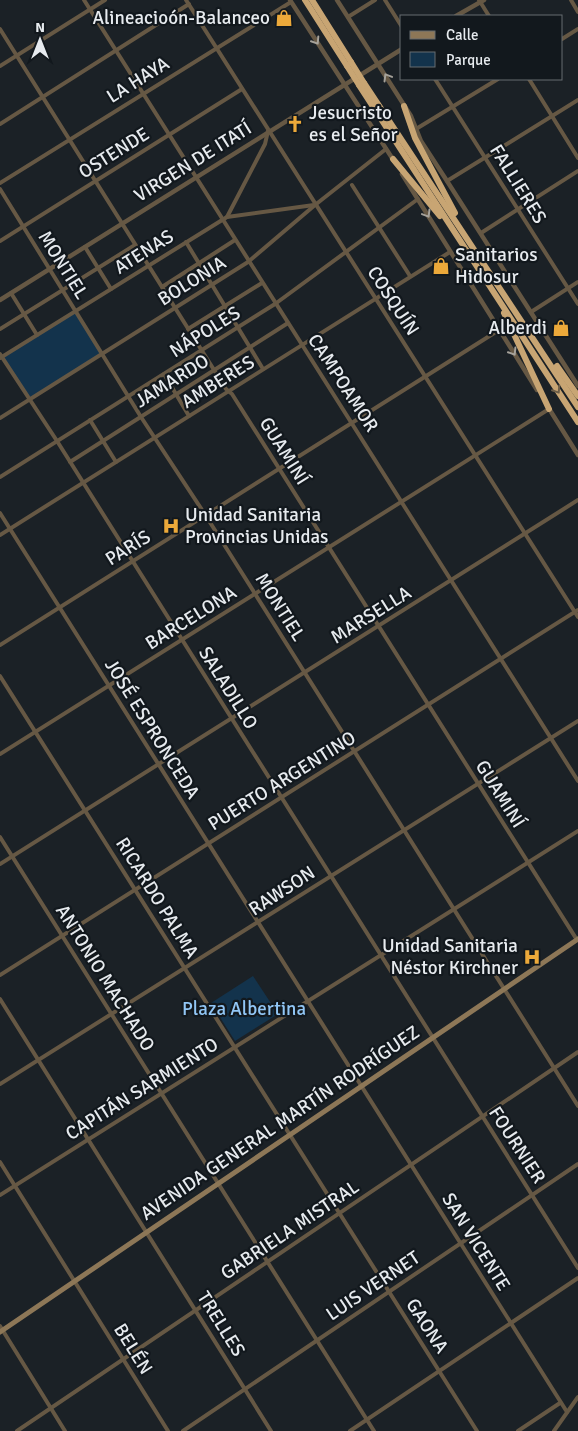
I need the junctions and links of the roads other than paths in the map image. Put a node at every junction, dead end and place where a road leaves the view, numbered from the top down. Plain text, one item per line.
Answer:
1 (84, 0) edge
2 (106, 0) edge
3 (186, 0) edge
4 (305, 0) edge
5 (312, 0) edge
6 (337, 0) edge
7 (375, 0) edge
8 (385, 0) edge
9 (570, 0) edge
10 (290, 1) edge
11 (481, 1) edge
12 (189, 4) junction
13 (90, 10) junction
14 (578, 12) edge
15 (458, 15) edge
16 (488, 15) edge
17 (348, 16) junction
18 (400, 24) edge
19 (578, 28) edge
20 (0, 29) edge
21 (563, 38) edge
22 (216, 47) junction
23 (400, 50) edge
24 (116, 51) junction
25 (17, 56) junction
26 (378, 63) junction
27 (349, 64) junction
28 (0, 66) edge
29 (436, 80) edge
30 (496, 80) edge
31 (530, 80) edge
32 (344, 84) junction
33 (362, 84) junction
34 (242, 89) junction
35 (143, 94) junction
36 (43, 97) junction
37 (578, 100) edge
38 (404, 106) junction
39 (454, 107) junction
40 (552, 116) junction
41 (0, 124) edge
42 (416, 129) junction
43 (268, 132) junction
44 (169, 135) junction
45 (69, 139) junction
46 (386, 149) junction
47 (486, 158) junction
48 (578, 158) edge
49 (393, 160) junction
50 (578, 171) edge
51 (196, 178) junction
52 (95, 181) junction
53 (447, 181) junction
54 (0, 184) edge
55 (352, 185) dead end
56 (0, 189) edge
57 (418, 199) junction
58 (315, 205) junction
59 (518, 209) junction
60 (228, 217) junction
61 (223, 220) junction
62 (122, 224) junction
63 (23, 226) junction
64 (380, 227) junction
65 (481, 232) junction
66 (466, 234) junction
67 (458, 239) junction
68 (235, 240) junction
69 (0, 241) edge
70 (186, 242) junction
71 (135, 245) junction
72 (85, 247) junction
73 (345, 251) junction
74 (450, 252) junction
75 (248, 262) junction
76 (199, 264) junction
77 (149, 266) junction
78 (98, 268) junction
79 (49, 270) junction
80 (410, 276) junction
81 (578, 282) edge
82 (262, 283) junction
83 (211, 285) junction
84 (162, 287) junction
85 (568, 288) junction
86 (111, 289) junction
87 (62, 290) junction
88 (12, 293) junction
89 (497, 296) junction
90 (375, 299) junction
91 (0, 300) edge
92 (275, 304) junction
93 (578, 304) edge
94 (224, 307) junction
95 (175, 308) junction
96 (75, 312) junction
97 (531, 312) junction
98 (24, 314) junction
99 (523, 321) junction
100 (288, 323) junction
101 (238, 328) junction
102 (0, 329) edge
103 (188, 329) junction
104 (499, 330) junction
105 (37, 335) junction
106 (303, 345) junction
107 (250, 348) junction
108 (201, 350) junction
109 (102, 353) junction
110 (1, 356) edge
111 (263, 370) junction
112 (215, 371) junction
113 (164, 374) junction
114 (425, 376) junction
115 (578, 386) edge
116 (228, 391) junction
117 (177, 395) junction
118 (128, 396) junction
119 (578, 396) edge
120 (30, 399) junction
121 (578, 407) edge
122 (549, 409) junction
123 (190, 416) junction
124 (141, 417) junction
125 (0, 418) edge
126 (90, 420) junction
127 (578, 422) edge
128 (353, 423) junction
129 (155, 438) junction
130 (57, 441) junction
131 (104, 441) junction
132 (578, 455) edge
133 (475, 456) junction
134 (70, 462) junction
135 (116, 462) junction
136 (279, 469) junction
137 (0, 477) edge
138 (83, 483) junction
139 (578, 500) edge
140 (402, 501) junction
141 (0, 513) edge
142 (206, 516) junction
143 (10, 529) junction
144 (526, 534) junction
145 (0, 535) edge
146 (329, 548) junction
147 (133, 561) junction
148 (451, 581) junction
149 (255, 594) junction
150 (60, 608) junction
151 (576, 611) edge
152 (578, 617) edge
153 (379, 626) junction
154 (182, 640) junction
155 (0, 645) edge
156 (500, 658) junction
157 (305, 673) junction
158 (0, 676) edge
159 (108, 686) junction
160 (428, 705) junction
161 (231, 719) junction
162 (578, 721) edge
163 (36, 732) junction
164 (551, 738) junction
165 (354, 752) junction
166 (0, 754) edge
167 (158, 765) junction
168 (578, 781) edge
169 (477, 784) junction
170 (281, 797) junction
171 (85, 811) junction
172 (404, 830) junction
173 (578, 831) edge
174 (0, 837) edge
175 (207, 844) junction
176 (12, 856) junction
177 (528, 863) junction
178 (0, 864) edge
179 (332, 876) junction
180 (134, 890) junction
181 (455, 908) junction
182 (257, 923) junction
183 (62, 936) junction
184 (577, 940) edge
185 (380, 954) junction
186 (185, 969) junction
187 (0, 975) edge
188 (505, 988) junction
189 (0, 999) edge
190 (307, 1002) junction
191 (111, 1015) junction
192 (433, 1036) junction
193 (235, 1047) junction
194 (578, 1052) edge
195 (38, 1061) junction
196 (554, 1068) junction
197 (0, 1084) edge
198 (361, 1086) junction
199 (161, 1093) junction
200 (578, 1106) edge
201 (482, 1117) junction
202 (290, 1135) junction
203 (88, 1139) junction
204 (0, 1162) edge
205 (578, 1164) edge
206 (411, 1165) junction
207 (218, 1184) junction
208 (15, 1186) junction
209 (0, 1195) edge
210 (532, 1195) junction
211 (339, 1214) junction
212 (146, 1232) junction
213 (460, 1244) junction
214 (267, 1264) junction
215 (578, 1268) edge
216 (578, 1278) edge
217 (74, 1281) junction
218 (388, 1292) junction
219 (196, 1310) junction
220 (511, 1322) junction
221 (1, 1329) edge
222 (317, 1341) junction
223 (124, 1359) junction
224 (439, 1371) junction
225 (245, 1390) junction
226 (578, 1398) edge
227 (560, 1403) junction
228 (51, 1408) junction
229 (567, 1412) junction
230 (367, 1420) junction
231 (556, 1430) edge
232 (17, 1431) edge
233 (65, 1431) edge
234 (168, 1431) edge
235 (183, 1431) edge
236 (271, 1431) edge
237 (350, 1431) edge
238 (374, 1431) edge
239 (477, 1431) edge
240 (518, 1431) edge

1 - 13 street, CAMPOAMOR
2 - 13 street
3 - 12 street, COSQUÍN
4 - 27 highway
5 - 27 highway
6 - 17 street
7 - 17 street
8 - 18 street
9 - 14 street
10 - 22 street, LA HAYA
10 -> 32 street
11 - 15 street
11 - 16 street
12 - 22 street, COSQUÍN
12 - 24 street
13 - 24 street, CAMPOAMOR
13 - 25 street
17 - 26 street
19 - 21 street
20 - 25 street, GUAMINÍ
22 - 34 street, COSQUÍN
22 - 35 street, LA HAYA
23 - 26 street, VIRGEN DE ITATÍ
24 - 35 street, CAMPOAMOR
24 - 36 street
25 - 28 street
25 - 36 street, GUAMINÍ
26 - 32 street, VIRGEN DE ITATÍ
38 -> 26 street
27 - 33 highway, bridge
29 - 39 street, FALLIERES
30 - 39 street
31 - 40 street
32 - 43 street, VIRGEN DE ITATÍ
32 - 46 street
33 - 66 highway
33 - 67 highway
34 - 43 street, COSQUÍN
34 - 44 street, OSTENDE
35 - 44 street, CAMPOAMOR
35 - 45 street, LA HAYA
36 - 41 street
36 - 45 street, GUAMINÍ
37 - 40 street
38 - 42 street
38 - 66 highway
39 - 42 street
39 - 47 street, FALLIERES
40 - 47 street
40 - 48 street
42 - 53 street
43 - 51 street, VIRGEN DE ITATÍ
43 - 58 street, COSQUÍN
43 - 60 street
44 - 51 street, CAMPOAMOR
44 - 52 street, OSTENDE
45 - 52 street, GUAMINÍ
45 - 54 street, LA HAYA
46 - 49 street
46 - 58 street, BOLONIA
47 - 53 street
47 - 59 street, FALLIERES
49 - 57 street
49 - 67 highway
50 - 59 street
51 - 61 street, CAMPOAMOR
51 - 62 street, VIRGEN DE ITATÍ
52 - 62 street, GUAMINÍ
52 - 63 street, OSTENDE
53 - 65 street
55 - 64 street
56 - 63 street, MONTIEL
57 - 64 street, NÁPOLES
57 -> 74 street
58 - 60 street, ATENAS
58 - 73 street, COSQUÍN
58 - 75 street, BOLONIA
59 - 65 street
59 - 85 street, FALLIERES
60 - 61 street, ATENAS
61 - 68 street, CAMPOAMOR
61 - 70 street, ATENAS
62 - 71 street, GUAMINÍ
62 - 72 street, VIRGEN DE ITATÍ
63 - 69 street, OSTENDE
63 - 79 street, MONTIEL
64 - 73 street, NÁPOLES
64 - 80 street
65 - 97 street
66 - 99 highway
67 - 89 highway
68 - 75 street, CAMPOAMOR
68 - 76 street
70 - 76 street
70 - 77 street, ATENAS
71 - 77 street, GUAMINÍ
71 - 78 street
72 - 78 street
72 - 79 street, VIRGEN DE ITATÍ
73 - 90 street, COSQUÍN
73 - 92 street, NÁPOLES
74 - 80 street, AMBERES
74 - 104 street
75 - 82 street, CAMPOAMOR
75 - 83 street, BOLONIA
76 - 83 street
76 - 84 street
77 - 84 street, GUAMINÍ
77 - 86 street, ATENAS
78 - 86 street
78 - 87 street
79 - 87 street, MONTIEL
79 - 88 street, VIRGEN DE ITATÍ
80 - 90 street, AMBERES
81 - 85 street
82 - 92 street, CAMPOAMOR
82 - 94 street
83 - 94 street
83 - 95 street, BOLONIA
84 - 95 street, GUAMINÍ
85 - 93 street, FALLIERES
85 - 97 street
86 - 96 street, ATENAS
87 - 96 street, MONTIEL
87 - 98 street
88 - 91 street, VIRGEN DE ITATÍ
88 - 98 street
89 - 122 highway
89 -> 127 highway
90 - 106 street, AMBERES
90 - 114 street, COSQUÍN
92 - 100 street, CAMPOAMOR
92 - 101 street, NÁPOLES
94 - 101 street
94 - 103 street
95 - 103 street, GUAMINÍ
95 - 109 street, BOLONIA
96 - 105 street, ATENAS
96 - 109 street, MONTIEL
97 - 115 street
98 - 102 street
98 - 105 street
99 - 119 highway
99 - 121 highway
100 - 106 street, CAMPOAMOR
100 - 107 street, JAMARDO
101 - 107 street
101 - 108 street, NÁPOLES
103 - 108 street, GUAMINÍ
104 - 114 street, PARÍS
104 -> 122 street
105 - 110 street, ATENAS
106 - 111 street, AMBERES
106 - 128 street, CAMPOAMOR
107 - 111 street
107 - 112 street, JAMARDO
108 - 112 street, GUAMINÍ
108 - 113 street, NÁPOLES
109 - 118 street, MONTIEL
109 - 120 street, BOLONIA
110 - 120 street, SALADILLO
111 - 116 street, AMBERES
112 - 116 street, GUAMINÍ
112 - 117 street, JAMARDO
113 - 117 street
113 - 118 street, NÁPOLES
114 - 128 street, PARÍS
114 - 133 street, COSQUÍN
116 - 123 street, AMBERES
116 - 136 street, GUAMINÍ
117 - 123 street
117 - 124 street, JAMARDO
118 - 124 street, MONTIEL
118 - 126 street, NÁPOLES
120 - 125 street, BOLONIA
120 - 130 street, SALADILLO
122 - 132 street
122 - 133 street, BARCELONA
123 - 129 street, AMBERES
124 - 129 street, MONTIEL
124 - 131 street, JAMARDO
126 - 130 street, NÁPOLES
126 - 131 street
128 - 136 street, PARÍS
128 - 140 street, CAMPOAMOR
129 - 135 street, AMBERES
129 - 142 street, MONTIEL
130 - 134 street, SALADILLO
130 - 137 street, NÁPOLES
131 - 134 street, JAMARDO
131 - 135 street
133 - 140 street, BARCELONA
133 - 144 street, COSQUÍN
134 - 138 street, SALADILLO
135 - 138 street, AMBERES
136 - 142 street, PARÍS
136 - 146 street, GUAMINÍ
138 - 143 street, AMBERES
138 - 147 street, SALADILLO
139 - 144 street, MARSELLA
140 - 146 street, BARCELONA
140 - 148 street, CAMPOAMOR
141 - 143 street, JOSÉ ESPRONCEDA
142 - 147 street, PARÍS
142 - 149 street, MONTIEL
143 - 145 street, AMBERES
143 - 150 street, JOSÉ ESPRONCEDA
144 - 148 street, MARSELLA
144 - 151 street, COSQUÍN
146 - 149 street, BARCELONA
146 - 153 street, GUAMINÍ
147 - 150 street, PARÍS
147 - 154 street, SALADILLO
148 - 153 street, MARSELLA
148 - 156 street, CAMPOAMOR
149 - 154 street, BARCELONA
149 - 157 street, MONTIEL
150 - 155 street, PARÍS
150 - 159 street, JOSÉ ESPRONCEDA
151 - 152 street, COSQUÍN
151 - 156 street, PUERTO ARGENTINO
153 - 157 street, MARSELLA
153 - 160 street, GUAMINÍ
154 - 159 street, BARCELONA
154 - 161 street, SALADILLO
156 - 160 street, PUERTO ARGENTINO
156 - 164 street, CAMPOAMOR
157 - 161 street, MARSELLA
157 - 165 street, MONTIEL
158 - 163 street, RICARDO PALMA
159 - 163 street, BARCELONA
159 - 167 street, JOSÉ ESPRONCEDA
160 - 165 street, PUERTO ARGENTINO
160 - 169 street, GUAMINÍ
161 - 167 street, MARSELLA
161 - 170 street, SALADILLO
162 - 164 street, RAWSON
163 - 166 street, BARCELONA
163 - 171 street, RICARDO PALMA
164 - 168 street, CAMPOAMOR
164 - 169 street, RAWSON
165 - 170 street, PUERTO ARGENTINO
165 - 172 street, MONTIEL
167 - 171 street, MARSELLA
167 - 175 street, JOSÉ ESPRONCEDA
169 - 172 street, RAWSON
169 - 177 street, GUAMINÍ
170 - 175 street, PUERTO ARGENTINO
170 - 179 street, SALADILLO
171 - 176 street, MARSELLA
171 - 180 street, RICARDO PALMA
172 - 179 street, RAWSON
172 - 181 street, MONTIEL
173 - 177 street, CAPITÁN SARMIENTO
174 - 176 street, ANTONIO MACHADO
175 - 180 street, PUERTO ARGENTINO
175 - 182 street, JOSÉ ESPRONCEDA
176 - 178 street, MARSELLA
176 - 183 street, ANTONIO MACHADO
177 - 181 street, CAPITÁN SARMIENTO
177 - 184 street, GUAMINÍ
179 - 182 street, RAWSON
179 - 185 street, SALADILLO
180 - 183 street, PUERTO ARGENTINO
180 - 186 street, RICARDO PALMA
181 - 185 street, CAPITÁN SARMIENTO
181 - 188 street, MONTIEL
182 - 186 street, RAWSON
182 - 190 street, JOSÉ ESPRONCEDA
183 - 187 street, PUERTO ARGENTINO
183 - 191 street, ANTONIO MACHADO
184 - 188 main road, AVENIDA GENERAL MARTÍN RODRÍGUEZ
185 - 190 street, CAPITÁN SARMIENTO
185 - 192 street, SALADILLO
186 - 191 street, RAWSON
186 - 193 street, RICARDO PALMA
188 - 192 main road, AVENIDA GENERAL MARTÍN RODRÍGUEZ
188 - 196 street, MONTIEL
189 - 195 street, TRELLES
190 - 193 street, CAPITÁN SARMIENTO
190 - 198 street, JOSÉ ESPRONCEDA
191 - 195 street, RAWSON
191 - 199 street, ANTONIO MACHADO
192 - 198 main road, AVENIDA GENERAL MARTÍN RODRÍGUEZ
192 - 201 street, FOURNIER
193 - 199 street, CAPITÁN SARMIENTO
193 - 202 street, RICARDO PALMA
194 - 196 street, GABRIELA MISTRAL
195 - 197 street, RAWSON
195 - 203 street, TRELLES
196 - 200 street, MONTIEL
196 - 201 street, GABRIELA MISTRAL
198 - 202 main road, AVENIDA GENERAL MARTÍN RODRÍGUEZ
198 - 206 street, SAN VICENTE
199 - 203 street, CAPITÁN SARMIENTO
199 - 207 street, ANTONIO MACHADO
201 - 206 street, GABRIELA MISTRAL
201 - 210 street, FOURNIER
202 - 207 main road, AVENIDA GENERAL MARTÍN RODRÍGUEZ
202 - 211 street, GAONA
203 - 208 street, CAPITÁN SARMIENTO
203 - 212 street, TRELLES
204 - 208 street, BELÉN
205 - 210 street, LUIS VERNET
206 - 211 street, GABRIELA MISTRAL
206 - 213 street, SAN VICENTE
207 - 212 main road, AVENIDA GENERAL MARTÍN RODRÍGUEZ
207 - 214 street, ANTONIO MACHADO
208 - 209 street, CAPITÁN SARMIENTO
208 - 217 street, BELÉN
210 - 213 street, LUIS VERNET
210 - 215 street, FOURNIER
211 - 214 street, GABRIELA MISTRAL
211 - 218 street, GAONA
212 - 217 main road, AVENIDA GENERAL MARTÍN RODRÍGUEZ
212 - 219 street, TRELLES
213 - 218 street, LUIS VERNET
213 - 220 street, SAN VICENTE
214 - 219 street, GABRIELA MISTRAL
214 - 222 street, ANTONIO MACHADO
216 - 220 street
217 - 221 main road, AVENIDA GENERAL MARTÍN RODRÍGUEZ
217 - 223 street, BELÉN
218 - 222 street, LUIS VERNET
218 - 224 street, GAONA
219 - 223 street, GABRIELA MISTRAL
219 - 225 street, TRELLES
220 - 224 street
220 - 227 street, SAN VICENTE
221 - 228 street
222 - 225 street, LUIS VERNET
222 - 230 street, ANTONIO MACHADO
223 - 228 street, GABRIELA MISTRAL
223 - 234 street, BELÉN
224 - 230 street
224 - 239 street, GAONA
225 - 235 street, LUIS VERNET
225 - 236 street, TRELLES
226 - 229 street
227 - 229 street, SAN VICENTE
227 - 240 street
228 - 232 street, GABRIELA MISTRAL
228 - 233 street
229 - 231 street
230 - 237 street
230 - 238 street, ANTONIO MACHADO

